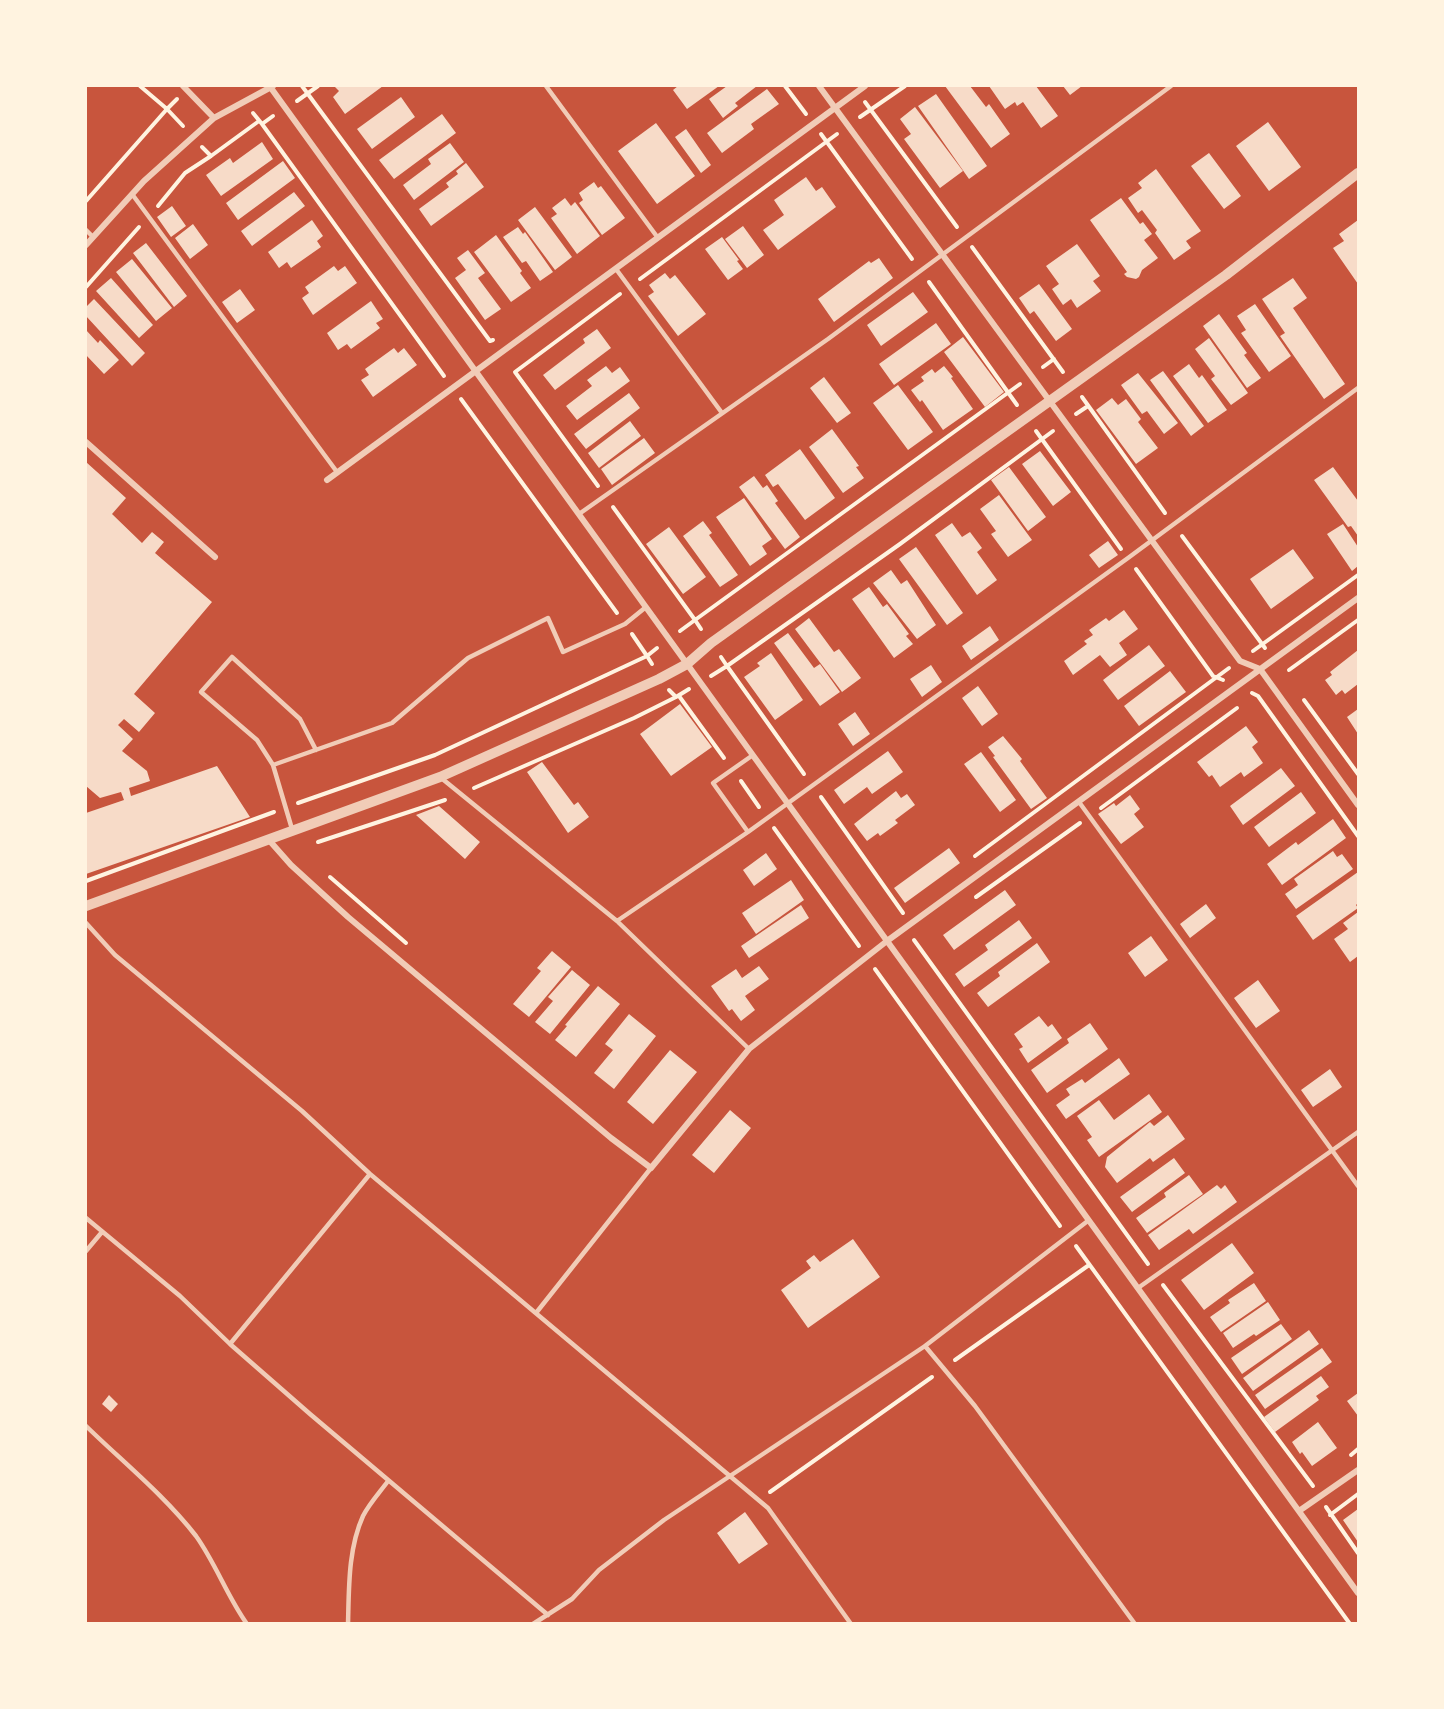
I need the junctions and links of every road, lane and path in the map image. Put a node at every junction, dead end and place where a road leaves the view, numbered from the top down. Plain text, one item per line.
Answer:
1 (140, 86) edge
2 (183, 86) edge
3 (303, 86) edge
4 (318, 86) edge
5 (546, 86) edge
6 (785, 86) edge
7 (819, 86) edge
8 (865, 86) edge
9 (905, 86) edge
10 (1171, 86) edge
11 (272, 87) edge
12 (857, 92) junction
13 (309, 93) junction
14 (836, 108) junction
15 (871, 110) junction
16 (806, 114) junction
17 (214, 118) junction
18 (797, 121) dead end
19 (262, 124) dead end
20 (813, 124) junction
21 (848, 125) junction
22 (826, 141) junction
23 (1359, 173) edge
24 (132, 194) junction
25 (86, 201) edge
26 (86, 230) edge
27 (93, 237) junction
28 (658, 238) junction
29 (966, 238) junction
30 (86, 245) edge
31 (943, 255) junction
32 (616, 269) junction
33 (920, 271) junction
34 (629, 287) junction
35 (500, 335) dead end
36 (475, 370) junction
37 (1072, 384) junction
38 (452, 387) junction
39 (1359, 388) edge
40 (1049, 401) junction
41 (722, 413) junction
42 (1026, 417) junction
43 (86, 442) edge
44 (337, 472) junction
45 (327, 480) dead end
46 (605, 495) junction
47 (579, 514) junction
48 (1174, 524) junction
49 (1152, 541) junction
50 (215, 557) dead end
51 (1128, 558) junction
52 (1359, 575) edge
53 (1359, 598) edge
54 (646, 607) junction
55 (695, 620) dead end
56 (1359, 620) edge
57 (625, 624) junction
58 (1263, 644) junction
59 (1274, 659) junction
60 (1240, 661) junction
61 (687, 664) junction
62 (727, 666) dead end
63 (1260, 669) junction
64 (1216, 677) junction
65 (1270, 684) junction
66 (1238, 685) junction
67 (1298, 692) dead end
68 (1254, 695) junction
69 (316, 750) junction
70 (753, 755) junction
71 (273, 765) junction
72 (733, 770) junction
73 (1359, 774) edge
74 (440, 777) junction
75 (813, 786) junction
76 (460, 794) junction
77 (1078, 802) junction
78 (788, 804) junction
79 (1359, 805) edge
80 (285, 808) junction
81 (768, 819) junction
82 (292, 830) junction
83 (748, 832) junction
84 (1359, 836) edge
85 (267, 839) junction
86 (317, 843) dead end
87 (968, 861) dead end
88 (328, 876) dead end
89 (86, 881) edge
90 (86, 906) edge
91 (617, 921) junction
92 (86, 923) edge
93 (909, 925) junction
94 (887, 941) junction
95 (407, 944) dead end
96 (867, 956) junction
97 (749, 1049) junction
98 (1359, 1132) edge
99 (1332, 1150) junction
100 (651, 1168) junction
101 (370, 1174) junction
102 (1359, 1186) edge
103 (86, 1218) edge
104 (1089, 1220) junction
105 (102, 1232) junction
106 (1068, 1236) junction
107 (86, 1251) edge
108 (1089, 1265) junction
109 (1156, 1275) junction
110 (1138, 1288) junction
111 (536, 1313) junction
112 (230, 1344) junction
113 (925, 1346) junction
114 (944, 1369) junction
115 (86, 1426) edge
116 (1359, 1470) edge
117 (730, 1475) junction
118 (388, 1481) junction
119 (1359, 1494) edge
120 (1320, 1497) junction
121 (759, 1500) junction
122 (1299, 1512) junction
123 (1330, 1515) junction
124 (1359, 1553) edge
125 (1359, 1593) edge
126 (548, 1615) junction
127 (247, 1623) edge
128 (348, 1623) edge
129 (533, 1623) edge
130 (851, 1623) edge
131 (1135, 1623) edge
132 (1350, 1623) edge

1 - 25 path
2 - 17 street
3 - 13 path
4 - 13 path
5 - 28 lane
6 - 16 path
7 - 14 street
8 - 12 street
9 - 15 path
10 - 29 lane
11 - 17 street
11 - 36 street
12 - 14 street
12 - 15 path
13 - 35 path
14 - 20 street
14 - 21 street
15 - 21 path
15 - 29 path
16 - 18 path
16 - 20 path
17 - 24 street
19 - 38 path
20 - 22 path
20 - 28 street
21 - 22 path
21 - 31 street
22 - 33 path
22 - 34 path
23 - 37 street
24 - 27 street
24 - 44 lane
26 - 27 lane
27 - 30 street
28 - 32 street
29 - 31 lane
29 - 37 path
31 - 33 lane
31 - 40 street
32 - 34 lane
32 - 36 street
33 - 41 lane
33 - 42 path
34 - 41 lane
34 - 46 path
36 - 38 street
36 - 47 street
37 - 40 street
37 - 48 path
38 - 44 street
38 - 57 path
39 - 48 lane
40 - 42 street
40 - 49 street
41 - 46 lane
42 - 51 path
42 - 61 street
43 - 50 street
44 - 45 street
46 - 47 lane
46 - 55 path
47 - 54 street
48 - 49 lane
48 - 58 path
49 - 51 lane
49 - 60 street
51 - 64 path
51 - 75 lane
52 - 58 path
53 - 59 street
54 - 57 lane
54 - 61 street
56 - 65 path
57 - 69 lane
57 - 80 path
58 - 59 path
58 - 60 path
59 - 63 street
60 - 63 street
60 - 64 path
61 - 70 street
61 - 74 street
62 - 75 path
63 - 65 street
63 - 66 street
64 - 66 path
64 - 87 path
65 - 68 path
65 - 79 street
66 - 68 path
66 - 77 street
67 - 73 path
68 - 84 path
69 - 71 lane
69 - 71 lane
70 - 72 lane
70 - 78 street
71 - 80 lane
72 - 76 path
72 - 81 path
72 - 83 lane
74 - 76 lane
74 - 82 street
75 - 78 lane
75 - 93 path
76 - 86 path
76 - 91 lane
77 - 93 street
77 - 99 lane
78 - 81 lane
78 - 94 street
80 - 82 lane
80 - 89 path
81 - 83 lane
81 - 96 path
82 - 85 street
83 - 91 lane
85 - 90 street
85 - 100 street
88 - 95 path
91 - 97 lane
92 - 101 lane
93 - 94 street
93 - 109 path
94 - 96 street
94 - 104 street
96 - 97 street
96 - 106 path
97 - 100 street
98 - 99 lane
99 - 102 lane
99 - 109 lane
100 - 111 lane
101 - 111 lane
101 - 112 lane
103 - 105 lane
104 - 106 lane
104 - 110 street
105 - 107 lane
105 - 112 lane
106 - 108 path
106 - 113 lane
108 - 114 path
108 - 132 path
109 - 110 lane
109 - 120 path
110 - 122 street
111 - 117 lane
112 - 118 lane
113 - 114 lane
113 - 117 lane
114 - 121 path
114 - 131 lane
115 - 127 lane
116 - 120 street
117 - 121 lane
117 - 126 lane
118 - 126 lane
118 - 128 lane
119 - 123 path
120 - 122 street
120 - 123 path
121 - 130 lane
122 - 125 street
123 - 124 path
126 - 129 lane

